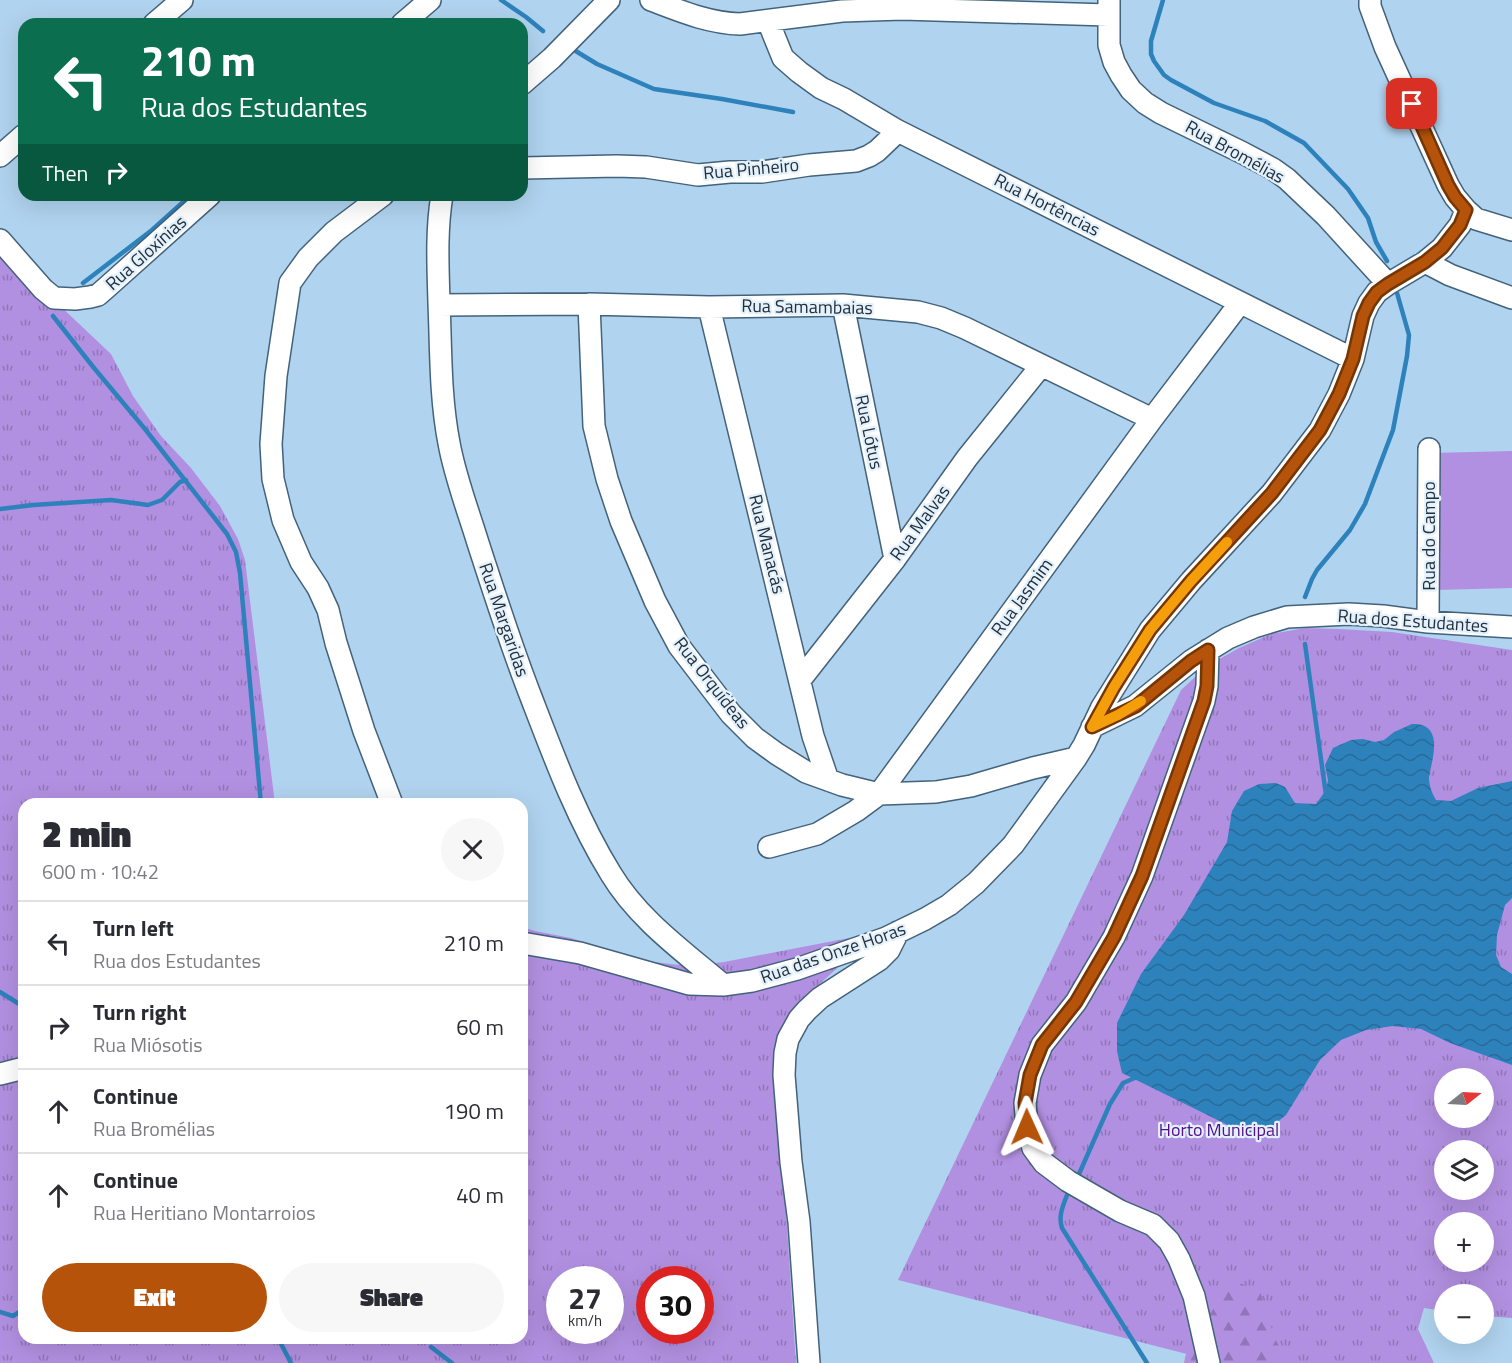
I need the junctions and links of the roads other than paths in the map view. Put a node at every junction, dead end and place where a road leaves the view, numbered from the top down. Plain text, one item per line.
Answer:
1 (182, 0) edge
2 (430, 0) edge
3 (609, 0) edge
4 (651, 0) edge
5 (1370, 0) edge
6 (1109, 8) edge
7 (161, 18) edge
8 (409, 18) edge
9 (768, 21) junction
10 (528, 79) edge
11 (898, 131) junction
12 (18, 140) edge
13 (0, 156) edge
14 (528, 168) edge
15 (203, 201) edge
16 (375, 201) edge
17 (441, 201) edge
18 (1466, 210) junction
19 (1512, 230) edge
20 (0, 240) edge
21 (1425, 262) junction
22 (1388, 284) junction
23 (1512, 298) edge
24 (1240, 303) junction
25 (589, 304) junction
26 (439, 305) junction
27 (843, 305) junction
28 (709, 307) junction
29 (1353, 359) junction
30 (1041, 366) junction
31 (1152, 419) junction
32 (1429, 449) dead end
33 (895, 559) junction
34 (1428, 622) junction
35 (1512, 627) edge
36 (1208, 650) junction
37 (800, 680) junction
38 (1092, 727) junction
39 (1077, 758) junction
40 (828, 780) junction
41 (879, 794) junction
42 (390, 798) edge
43 (769, 847) dead end
44 (898, 932) junction
45 (528, 944) edge
46 (723, 985) junction
47 (18, 1070) edge
48 (0, 1074) edge
49 (809, 1363) edge
50 (1209, 1363) edge

1 - 7 street
2 - 8 street
3 - 10 street
4 - 9 street
5 - 18 street
6 - 9 street
6 - 22 street, Rua Bromélias
9 - 11 street, Rua Hortências
11 - 14 street, Rua Pinheiro
11 - 24 street, Rua Hortências
12 - 13 street
15 - 20 street, Rua Gloxínias
16 - 42 street
17 - 26 street, Rua Margaridas
18 - 19 street
18 - 21 street
21 - 22 street
21 - 23 street
22 - 29 street
24 - 29 street, Rua Hortências
24 - 31 street, Rua Jasmim
25 - 26 street, Rua Samambaias
25 - 28 street, Rua Samambaias
25 - 40 street, Rua Orquídeas
26 - 46 street, Rua Margaridas
27 - 28 street, Rua Samambaias
27 - 30 street, Rua Samambaias
27 - 33 street, Rua Lótus
28 - 37 street, Rua Manacás
29 - 38 street
30 - 31 street, Rua Samambaias
30 - 33 street, Rua Malvas
31 - 41 street, Rua Jasmim
32 - 34 street, Rua do Campo
33 - 37 street, Rua Malvas
34 - 35 street, Rua dos Estudantes
34 - 36 street, Rua dos Estudantes
36 - 38 street, Rua dos Estudantes
36 - 50 street
37 - 40 street, Rua Manacás
38 - 39 street
39 - 41 street, Rua Orquídeas
39 - 44 street, Rua das Onze Horas
40 - 41 street, Rua Orquídeas
41 - 43 street, Rua Jasmim
44 - 46 street, Rua das Onze Horas
44 - 49 street
45 - 46 street, Rua das Onze Horas
47 - 48 street

